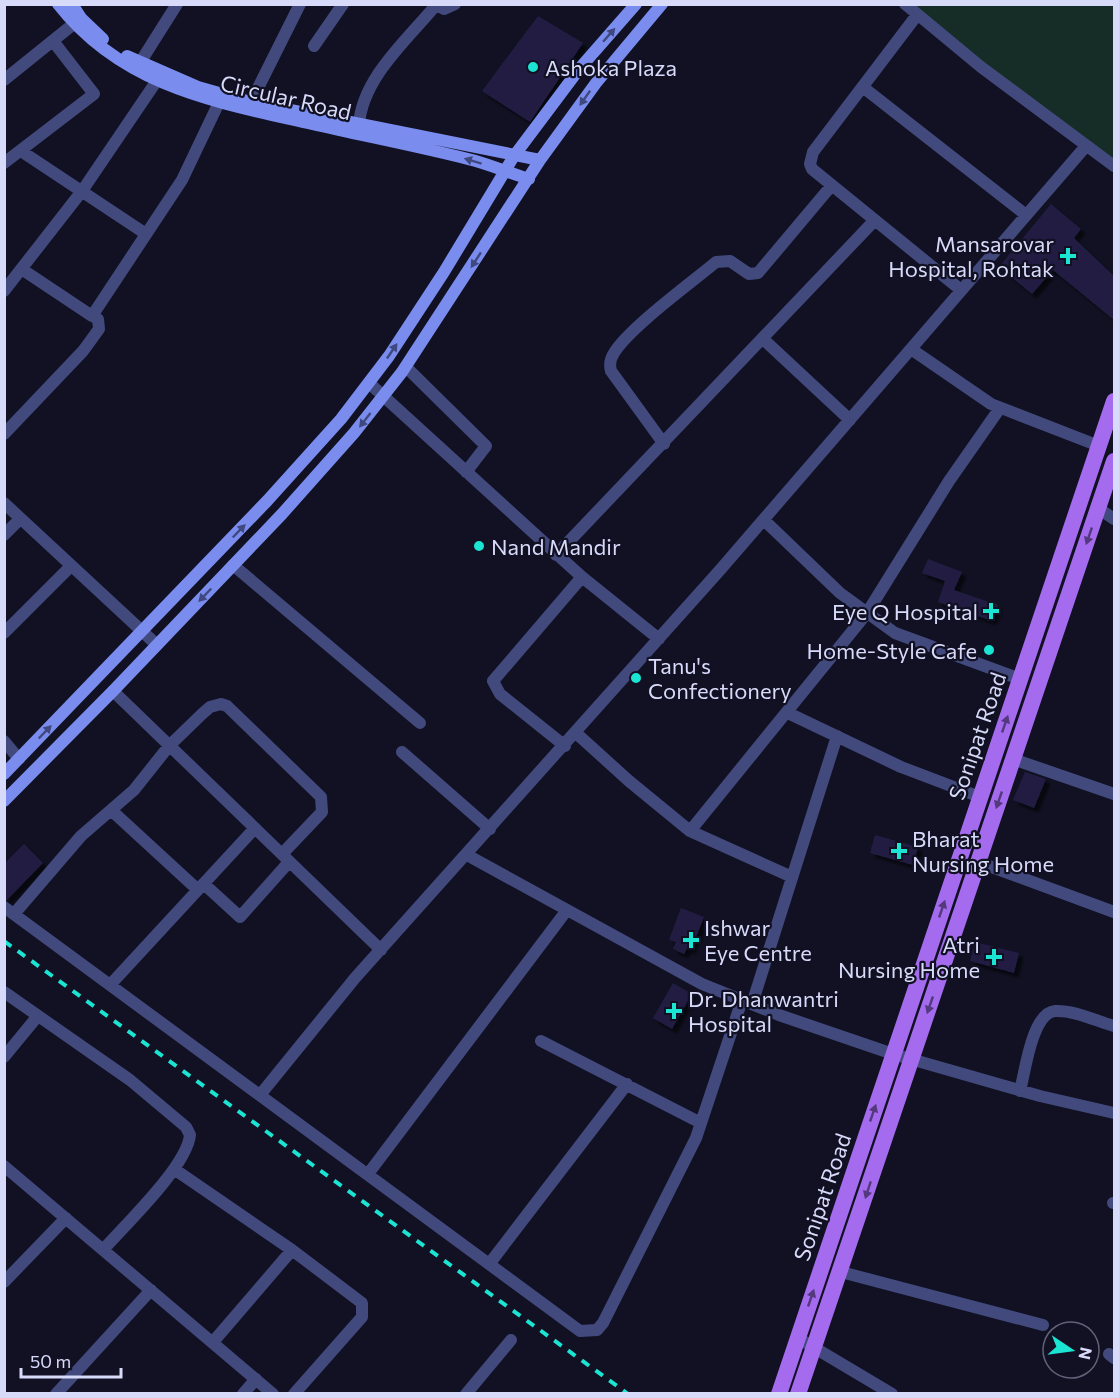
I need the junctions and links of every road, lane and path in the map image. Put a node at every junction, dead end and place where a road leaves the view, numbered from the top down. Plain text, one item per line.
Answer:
1 (58, 4) edge
2 (72, 4) edge
3 (177, 4) edge
4 (300, 4) edge
5 (343, 4) edge
6 (455, 4) edge
7 (636, 4) edge
8 (662, 4) edge
9 (905, 4) edge
10 (436, 5) edge
11 (917, 15) junction
12 (77, 21) junction
13 (53, 41) junction
14 (314, 46) dead end
15 (138, 66) junction
16 (159, 77) junction
17 (4, 81) edge
18 (864, 88) junction
19 (221, 98) junction
20 (251, 102) junction
21 (360, 125) junction
22 (1086, 146) junction
23 (21, 151) junction
24 (514, 156) junction
25 (540, 160) junction
26 (5, 161) edge
27 (1114, 166) edge
28 (505, 171) junction
29 (529, 179) junction
30 (832, 184) junction
31 (82, 191) junction
32 (1026, 215) junction
33 (875, 220) junction
34 (146, 234) junction
35 (23, 270) junction
36 (961, 290) junction
37 (4, 291) edge
38 (92, 316) junction
39 (763, 339) junction
40 (911, 349) junction
41 (406, 367) junction
42 (369, 383) junction
43 (383, 397) junction
44 (1114, 401) edge
45 (1000, 408) junction
46 (850, 420) junction
47 (4, 434) edge
48 (664, 444) junction
49 (1099, 446) junction
50 (305, 460) junction
51 (1114, 460) edge
52 (466, 472) junction
53 (318, 473) junction
54 (4, 502) edge
55 (1098, 508) junction
56 (20, 519) junction
57 (764, 519) junction
58 (1114, 519) edge
59 (4, 535) edge
60 (556, 555) junction
61 (233, 565) junction
62 (71, 566) junction
63 (582, 577) junction
64 (867, 613) junction
65 (142, 631) junction
66 (4, 633) edge
67 (659, 639) junction
68 (157, 645) junction
69 (1020, 679) junction
70 (113, 691) junction
71 (788, 713) junction
72 (420, 723) dead end
73 (576, 733) junction
74 (837, 736) junction
75 (4, 741) edge
76 (169, 746) junction
77 (565, 746) junction
78 (402, 752) dead end
79 (19, 759) junction
80 (1013, 759) junction
81 (4, 774) edge
82 (1114, 794) edge
83 (980, 797) junction
84 (4, 801) edge
85 (111, 810) junction
86 (255, 828) junction
87 (490, 829) junction
88 (690, 831) junction
89 (467, 855) junction
90 (286, 858) junction
91 (978, 862) junction
92 (792, 877) junction
93 (201, 887) junction
94 (9, 910) edge
95 (567, 910) junction
96 (1114, 912) edge
97 (381, 950) junction
98 (110, 985) junction
99 (4, 992) edge
100 (747, 1002) junction
101 (37, 1017) junction
102 (1114, 1026) edge
103 (541, 1041) dead end
104 (893, 1054) junction
105 (4, 1056) edge
106 (912, 1059) junction
107 (627, 1084) junction
108 (1020, 1090) junction
109 (260, 1095) junction
110 (1114, 1113) edge
111 (701, 1123) junction
112 (4, 1166) edge
113 (174, 1169) junction
114 (368, 1174) junction
115 (66, 1218) junction
116 (103, 1250) junction
117 (292, 1250) junction
118 (490, 1263) junction
119 (841, 1272) junction
120 (4, 1282) edge
121 (151, 1290) junction
122 (1041, 1324) edge
123 (798, 1338) junction
124 (511, 1340) dead end
125 (213, 1342) junction
126 (814, 1347) junction
127 (256, 1379) junction
128 (475, 1383) junction
129 (56, 1394) edge
130 (243, 1394) edge
131 (273, 1394) edge
132 (294, 1394) edge
133 (466, 1394) edge
134 (485, 1394) edge
135 (779, 1394) edge
136 (798, 1394) edge
137 (892, 1394) edge

1 - 12 main road, Circular Road
2 - 12 main road, Circular Road
3 - 15 street
4 - 20 street
5 - 14 street
6 - 10 street
24 -> 7 main road
8 -> 25 main road
9 - 11 street
10 - 21 street
11 - 18 street
11 - 22 street
12 - 13 street
12 - 15 main road, Circular Road
13 - 17 street
13 - 23 street
15 - 16 main road, Circular Road
16 - 19 main road, Circular Road
16 - 31 street
18 - 30 street
18 - 32 street
19 - 20 main road, Circular Road
28 -> 19 main road, Circular Road
19 - 34 street
20 - 21 main road, Circular Road
21 - 24 main road, Circular Road
22 - 27 street
22 - 32 street
23 - 26 street
23 - 31 street
24 - 25 main road, Circular Road
24 - 28 main road
25 - 29 main road
28 - 29 main road, Circular Road
42 -> 28 main road
29 -> 41 main road
30 - 33 street
30 - 48 street
31 - 34 street
31 - 35 street
32 - 36 street
33 - 36 street
33 - 39 street
34 - 38 street
35 - 37 street
35 - 38 street
36 - 40 street
38 - 47 street
39 - 46 street
39 - 48 street
40 - 45 street
40 - 46 street
41 - 43 main road
41 - 52 street
42 - 43 street
42 - 50 main road
43 - 52 street
43 -> 53 main road
44 - 49 main road, Sonipat Road
45 - 49 street
45 - 64 street
46 - 57 street
48 - 60 street
49 - 69 main road, Sonipat Road
50 - 53 main road
65 -> 50 main road
51 - 55 main road, Sonipat Road
52 - 60 street
53 - 61 main road
54 - 56 street
55 - 58 street
55 -> 80 main road, Sonipat Road
56 - 59 street
56 - 62 street
57 - 64 street
57 - 67 street
60 - 63 street
61 -> 68 main road
61 - 72 street
62 - 65 street
62 - 66 street
63 - 67 street
63 - 77 street
64 - 69 street
64 - 71 street
65 - 68 street
79 -> 65 main road
67 - 73 street
68 - 70 main road
83 -> 69 main road, Sonipat Road
70 - 76 street
70 - 84 main road
71 - 74 street
71 - 88 street
73 - 77 street
73 - 88 street
74 - 83 street
74 - 92 street
75 - 79 street
76 - 85 street
76 - 86 street
76 - 90 street
77 - 87 street
78 - 87 street
79 - 81 main road
80 - 82 street
80 -> 91 main road, Sonipat Road
104 -> 83 main road, Sonipat Road
85 - 93 street
85 - 94 street
86 - 90 street
86 - 93 street
87 - 89 street
88 - 92 street
89 - 95 street
89 - 97 street
90 - 93 street
90 - 97 street
91 - 96 street
91 -> 106 main road, Sonipat Road
92 - 100 street
93 - 98 street
94 - 98 street
95 - 100 street
95 - 114 street
97 - 109 street
98 - 109 street
99 - 101 street
100 - 104 street
100 - 111 street
101 - 105 street
101 - 113 street
102 - 108 street
103 - 107 street
104 - 106 street
123 -> 104 main road, Sonipat Road
106 - 108 street
106 -> 119 main road, Sonipat Road
107 - 111 street
107 - 118 street
108 - 110 street
109 - 114 street
111 - 118 street
112 - 115 street
113 - 116 street
113 - 117 street
114 - 118 street
115 - 116 street
115 - 120 street
116 - 121 street
117 - 125 street
117 - 132 street
119 - 122 street
119 - 126 main road, Sonipat Road
121 - 125 street
121 - 129 street
123 - 126 street
123 - 135 main road, Sonipat Road
124 - 128 street
125 - 127 street
126 - 136 main road, Sonipat Road
126 - 137 street
127 - 130 street
127 - 131 street
128 - 133 street
128 - 134 street

